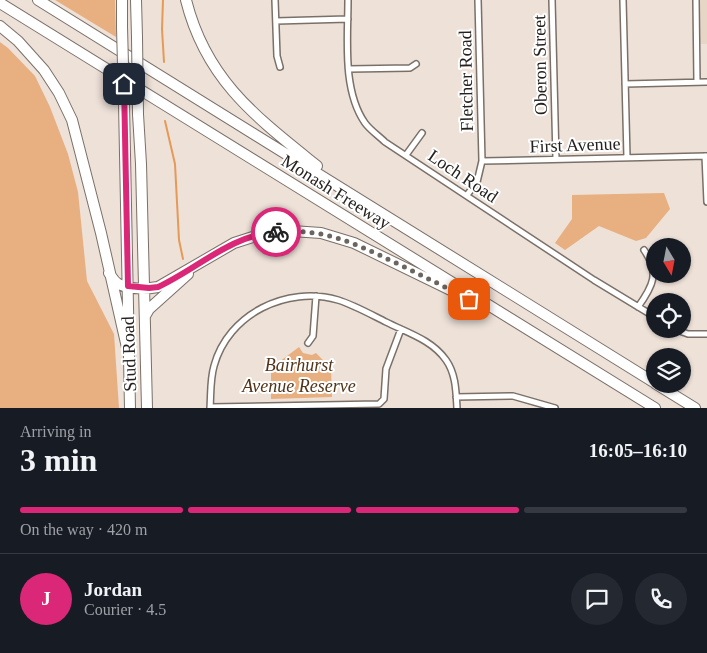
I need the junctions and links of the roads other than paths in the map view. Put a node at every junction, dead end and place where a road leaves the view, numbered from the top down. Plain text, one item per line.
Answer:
1 (38, 0) edge
2 (122, 0) edge
3 (136, 0) edge
4 (186, 0) edge
5 (275, 0) edge
6 (348, 0) edge
7 (478, 0) edge
8 (552, 0) edge
9 (623, 0) edge
10 (696, 0) edge
11 (0, 4) edge
12 (348, 19) junction
13 (276, 21) junction
14 (0, 26) edge
15 (416, 64) dead end
16 (280, 67) dead end
17 (349, 69) junction
18 (697, 82) junction
19 (707, 82) edge
20 (626, 84) junction
21 (422, 133) dead end
22 (406, 155) junction
23 (706, 156) edge
24 (627, 158) junction
25 (556, 160) junction
26 (482, 161) junction
27 (351, 193) junction
28 (468, 195) junction
29 (707, 202) edge
30 (644, 250) dead end
31 (192, 267) junction
32 (110, 273) junction
33 (128, 286) junction
34 (144, 288) junction
35 (316, 296) junction
36 (638, 307) junction
37 (646, 312) edge
38 (144, 317) junction
39 (522, 325) junction
40 (400, 329) junction
41 (691, 334) edge
42 (707, 334) edge
43 (308, 343) dead end
44 (128, 352) junction
45 (646, 377) edge
46 (672, 393) edge
47 (456, 397) junction
48 (130, 408) edge
49 (147, 408) edge
50 (210, 408) edge
51 (457, 408) edge
52 (555, 408) edge
53 (655, 408) edge
54 (695, 408) edge

1 - 27 highway, Monash Freeway
2 - 33 highway, Stud Road, bridge
3 - 34 highway, Stud Road, bridge
4 - 27 highway
5 - 13 street
6 - 12 street, Loch Road
7 - 26 street, Fletcher Road
8 - 25 street, Oberon Street
9 - 20 street
10 - 18 street
11 - 39 highway, Monash Freeway
12 - 13 street
12 - 17 street, Loch Road
13 - 16 street
14 - 32 highway
15 - 17 street
17 - 22 street, Loch Road
18 - 19 street
18 - 20 street
20 - 24 street
21 - 22 street
22 - 28 street, Loch Road
23 - 24 street, First Avenue
23 - 29 street
24 - 25 street, First Avenue
25 - 26 street, First Avenue
26 - 28 street
27 - 45 highway, Monash Freeway
28 - 36 street, Loch Road
30 - 36 street
31 - 34 highway
31 - 38 highway
31 - 39 highway
32 - 33 highway
32 - 44 highway
33 - 34 highway
33 - 44 highway, Stud Road
34 - 38 highway, Stud Road
35 - 40 street
35 - 43 street
35 - 50 street
36 - 37 street, Loch Road
38 - 49 highway, Stud Road
39 - 53 highway, Monash Freeway
40 - 47 street
40 - 50 street
41 - 42 street
44 - 48 highway, Stud Road
46 - 54 highway, Monash Freeway
47 - 51 street
47 - 52 street

